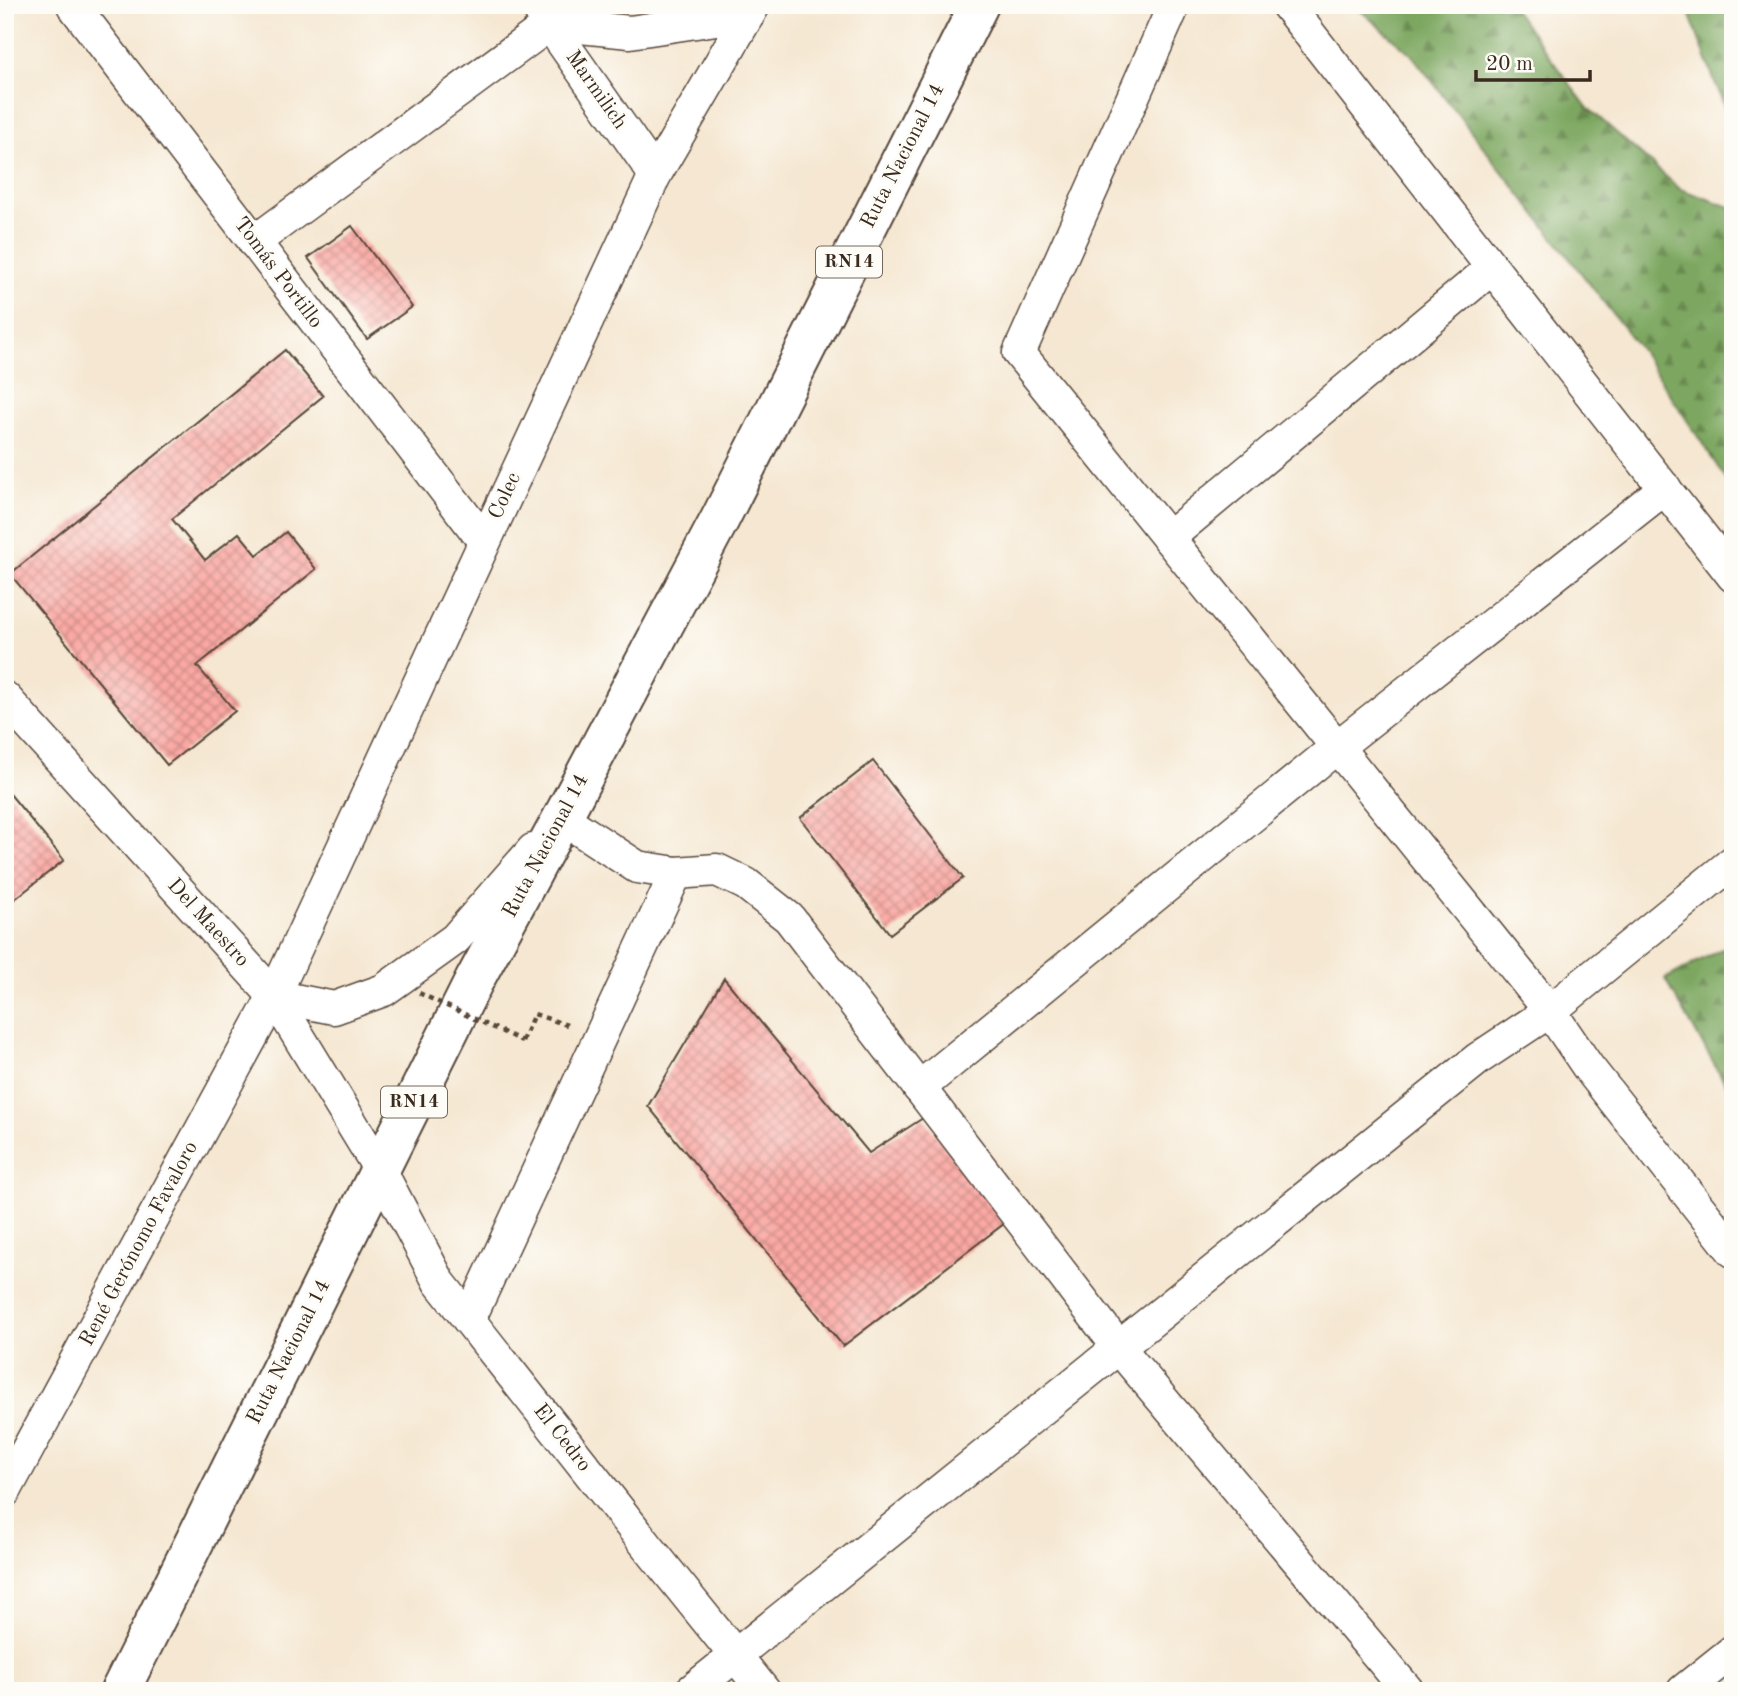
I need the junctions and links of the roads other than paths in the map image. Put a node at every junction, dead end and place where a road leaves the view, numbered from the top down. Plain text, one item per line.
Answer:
1 (73, 5) edge
2 (979, 5) edge
3 (1174, 5) edge
4 (1287, 5) edge
5 (752, 10) edge
6 (543, 15) edge
7 (655, 175) junction
8 (254, 242) junction
9 (1492, 268) junction
10 (1665, 488) junction
11 (1168, 538) junction
12 (484, 541) junction
13 (1733, 576) edge
14 (5, 698) edge
15 (1337, 747) junction
16 (560, 821) junction
17 (1733, 862) edge
18 (676, 873) junction
19 (274, 996) junction
20 (1550, 1011) junction
21 (919, 1088) junction
22 (380, 1170) junction
23 (1733, 1251) edge
24 (469, 1320) junction
25 (1119, 1348) junction
26 (5, 1491) edge
27 (1733, 1651) edge
28 (736, 1656) junction
29 (120, 1691) edge
30 (691, 1691) edge
31 (764, 1691) edge
32 (1408, 1691) edge
33 (1683, 1691) edge

1 - 8 street, Tomás Portillo
2 - 16 highway, Ruta Nacional 14 / RN14
3 - 11 street
4 - 9 street
5 - 6 street
5 - 7 street, Colec
6 - 7 street, Marmilich
6 - 8 street
7 - 12 street, Colec
8 - 12 street, Tomás Portillo
9 - 10 street
9 - 11 street
10 - 13 street
10 - 15 street
11 - 15 street
12 - 19 street, Colec
14 - 19 street, Del Maestro
15 - 20 street
15 - 21 street
16 - 18 street
16 - 19 street
16 - 22 highway, Ruta Nacional 14 / RN14
17 - 20 street
18 - 21 street
18 - 24 street
19 - 22 street, Del Maestro
19 - 26 street, René Gerónomo Favaloro
20 - 23 street
20 - 25 street
21 - 25 street
22 - 24 street, El Cedro
22 - 29 highway, Ruta Nacional 14 / RN14
24 - 28 street, El Cedro
25 - 28 street
25 - 32 street
27 - 33 street
28 - 30 street
28 - 31 street, El Cedro

